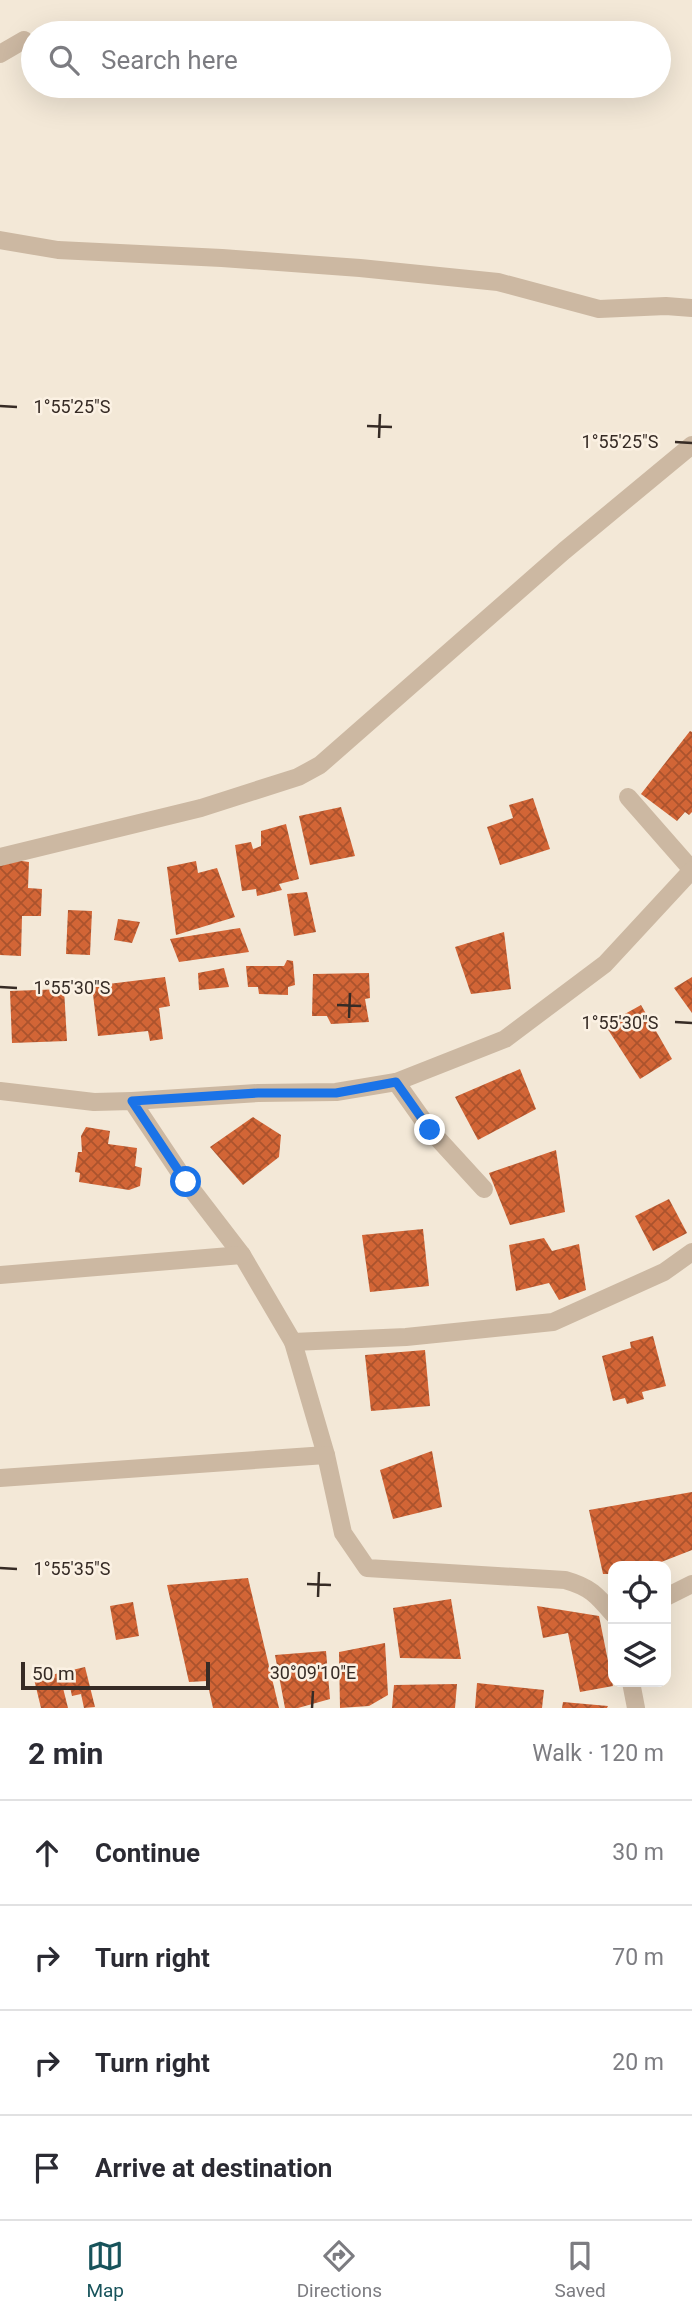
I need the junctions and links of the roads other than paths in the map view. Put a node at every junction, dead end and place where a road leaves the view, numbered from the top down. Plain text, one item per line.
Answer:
1 (21, 42) edge
2 (0, 54) edge
3 (0, 240) edge
4 (692, 308) edge
5 (692, 445) edge
6 (628, 797) dead end
7 (0, 857) edge
8 (692, 870) edge
9 (396, 1082) junction
10 (0, 1091) edge
11 (132, 1101) junction
12 (484, 1189) dead end
13 (692, 1252) edge
14 (242, 1255) junction
15 (0, 1275) edge
16 (293, 1342) junction
17 (326, 1455) junction
18 (0, 1478) edge
19 (692, 1584) edge
20 (671, 1594) edge
21 (608, 1608) edge
22 (632, 1687) edge
23 (636, 1708) edge

1 - 2 street
3 - 4 street
5 - 7 street
6 - 8 street
8 - 9 street
9 - 11 street
9 - 12 street
10 - 11 street
11 - 14 street
13 - 16 street
14 - 15 street
14 - 16 street
16 - 17 street
17 - 18 street
17 - 21 street
19 - 20 street
22 - 23 street

